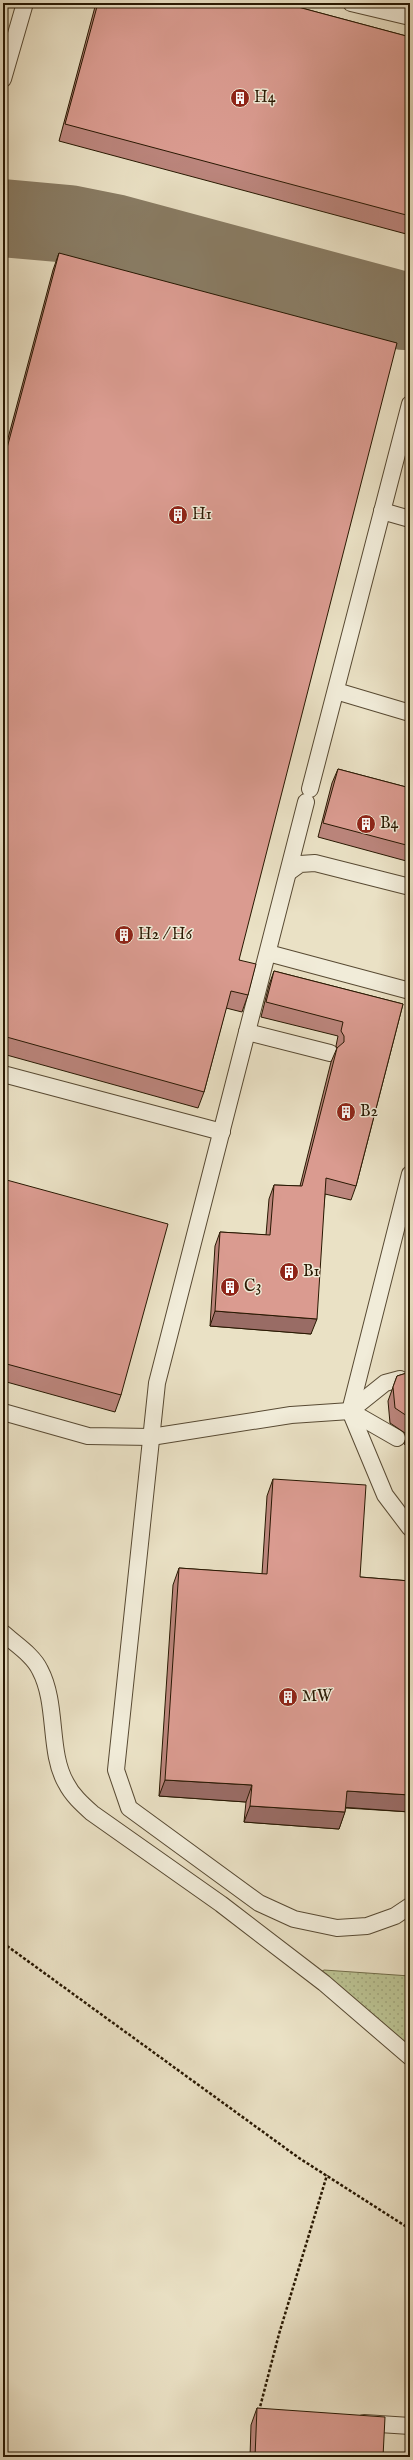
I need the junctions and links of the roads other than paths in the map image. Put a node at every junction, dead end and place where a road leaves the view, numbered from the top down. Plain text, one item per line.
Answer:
1 (25, 3) edge
2 (353, 3) edge
3 (410, 17) edge
4 (3, 79) edge
5 (410, 404) edge
6 (382, 511) junction
7 (410, 519) edge
8 (336, 691) junction
9 (410, 713) edge
10 (289, 872) junction
11 (410, 887) edge
12 (268, 953) junction
13 (410, 991) edge
14 (248, 1032) junction
15 (330, 1053) dead end
16 (3, 1074) edge
17 (222, 1132) junction
18 (410, 1174) edge
19 (400, 1379) edge
20 (350, 1411) junction
21 (3, 1412) edge
22 (151, 1437) junction
23 (397, 1438) dead end
24 (410, 1528) edge
25 (3, 1633) edge
26 (410, 1906) edge
27 (410, 2057) edge
28 (346, 2422) edge
29 (410, 2426) edge
30 (410, 2431) edge

1 - 4 lane
2 - 3 lane
5 - 6 lane
6 - 7 lane
6 - 8 lane
8 - 9 lane
8 - 10 lane
10 - 11 lane
10 - 12 lane
12 - 13 lane
12 - 14 lane
14 - 15 lane
14 - 17 lane
16 - 17 lane
17 - 22 lane
18 - 20 lane
19 - 20 lane
20 - 22 lane
20 - 23 lane
20 - 24 lane
21 - 22 lane
22 - 26 lane
25 - 27 lane
28 - 29 lane
29 - 30 lane

